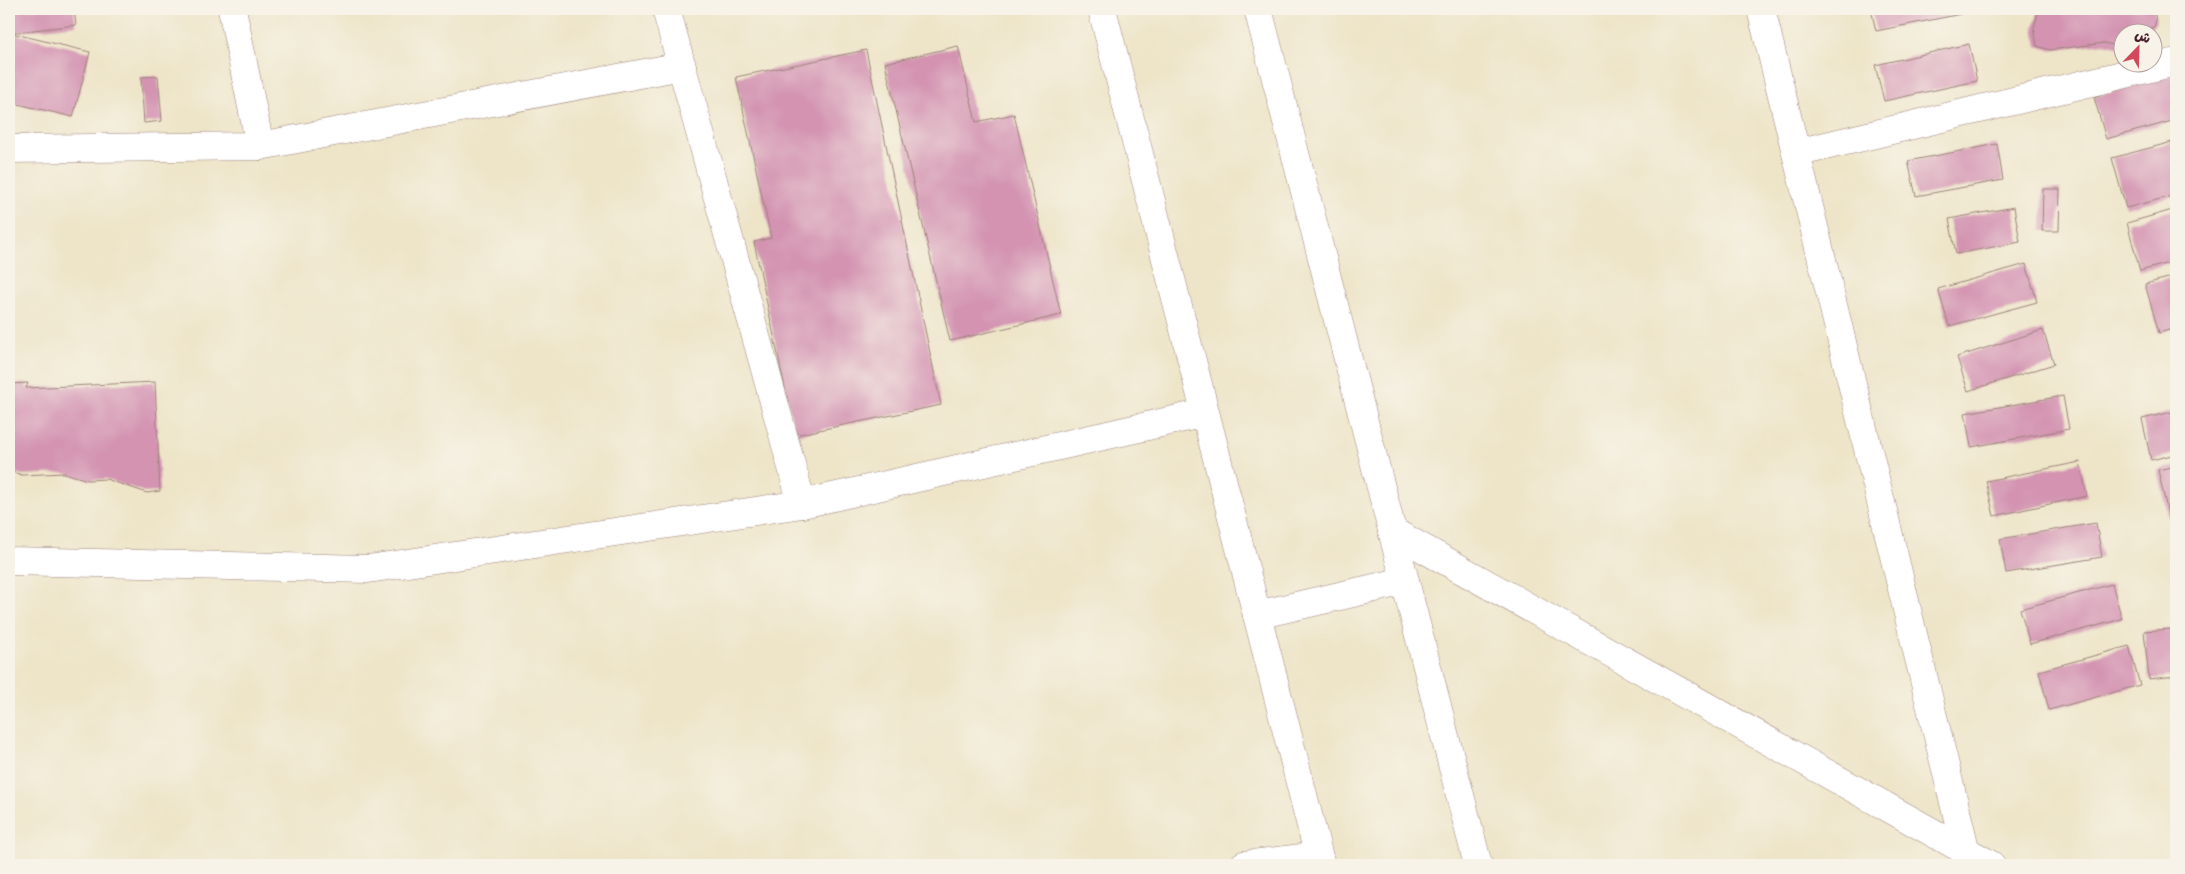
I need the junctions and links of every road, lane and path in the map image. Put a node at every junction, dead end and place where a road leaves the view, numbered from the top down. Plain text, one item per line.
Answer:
1 (232, 9) edge
2 (666, 9) edge
3 (1102, 9) edge
4 (1258, 9) edge
5 (1761, 9) edge
6 (2176, 62) edge
7 (682, 66) junction
8 (260, 146) junction
9 (9, 149) edge
10 (1796, 153) junction
11 (1205, 412) junction
12 (802, 504) junction
13 (1392, 531) junction
14 (9, 561) edge
15 (1405, 581) junction
16 (1257, 615) junction
17 (1966, 852) junction
18 (1320, 861) edge
19 (1244, 865) edge
20 (1478, 865) edge
21 (1991, 865) edge

1 - 8 street
2 - 7 street
3 - 11 street
4 - 13 street
5 - 10 street
6 - 10 street
7 - 8 street
7 - 12 street
8 - 9 street
10 - 17 street
11 - 12 street
11 - 16 street
12 - 14 street
13 - 15 street
13 - 17 street
15 - 16 street
15 - 20 street
16 - 18 street
17 - 21 street
18 - 19 street

